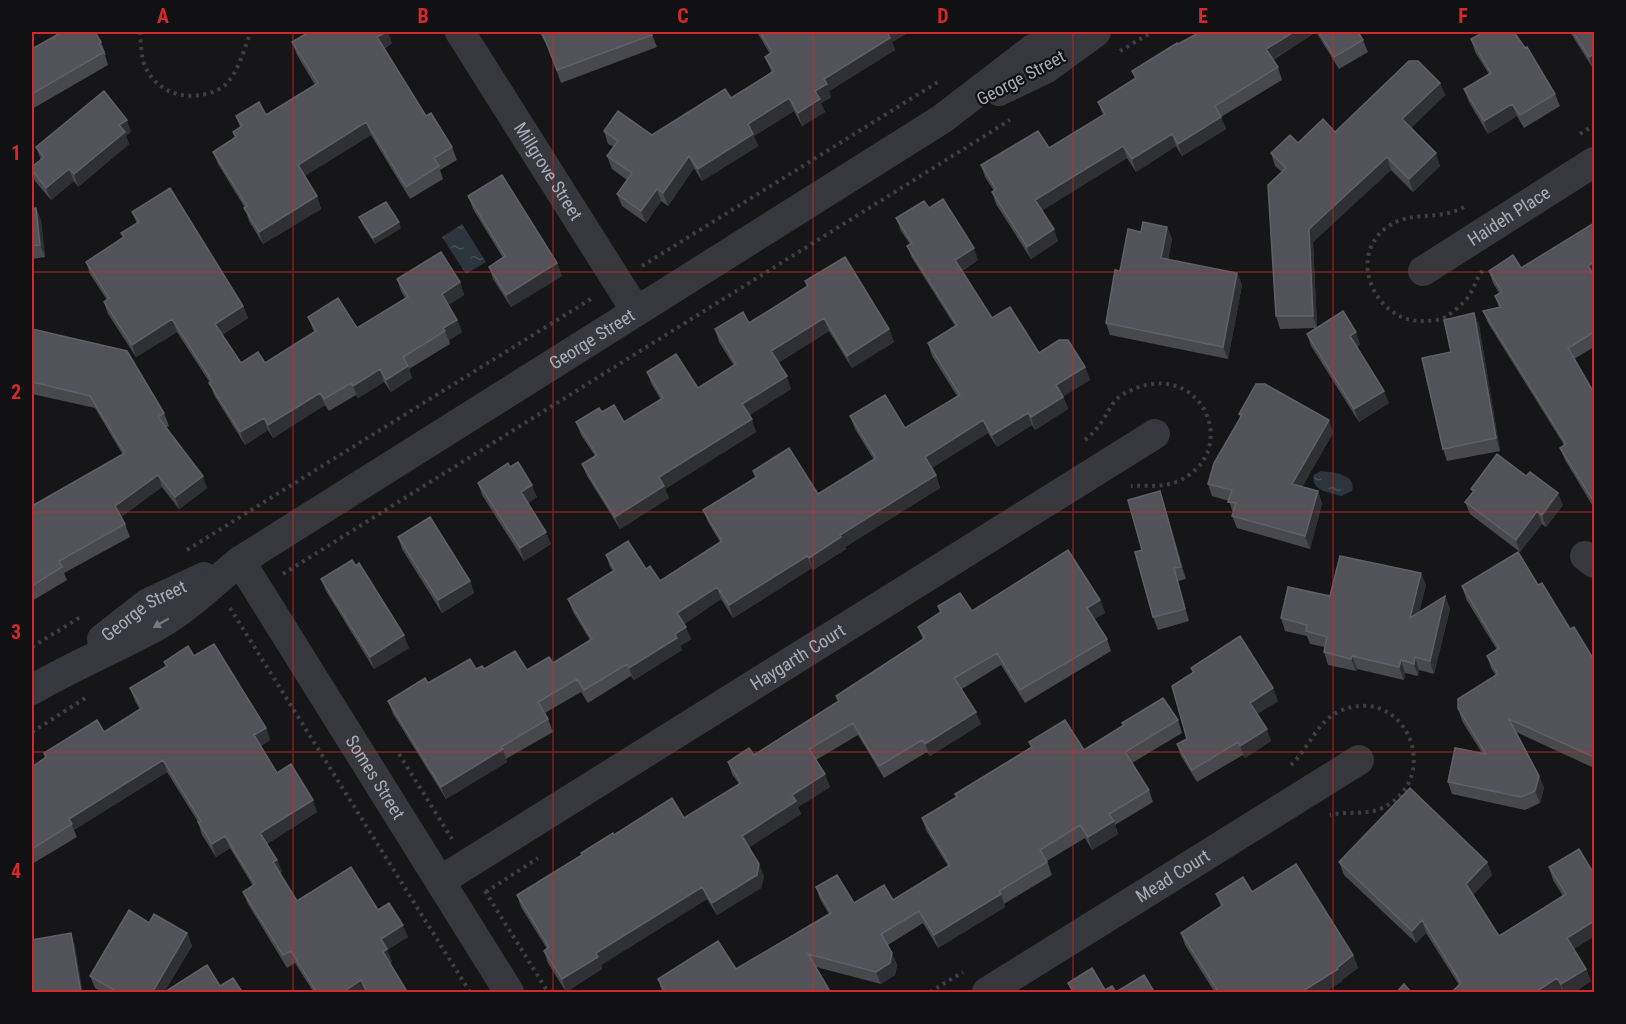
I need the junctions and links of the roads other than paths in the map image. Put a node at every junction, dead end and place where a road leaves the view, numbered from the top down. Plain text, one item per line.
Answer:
1 (460, 32) edge
2 (1067, 32) edge
3 (1096, 32) edge
4 (942, 119) junction
5 (1594, 162) edge
6 (1423, 272) dead end
7 (636, 311) junction
8 (1155, 434) dead end
9 (240, 561) junction
10 (32, 690) edge
11 (1359, 760) dead end
12 (440, 882) junction
13 (509, 993) edge
14 (987, 993) edge

1 - 7 street, Millgrove Street
2 - 4 street, George Street
3 - 4 street, George Street
4 - 7 street, George Street
5 - 6 street, Haideh Place
7 - 9 street, George Street
8 - 12 street, Haygarth Court
9 - 10 street, George Street
9 - 12 street, Somes Street
11 - 14 street, Mead Court
12 - 13 street, Somes Street

